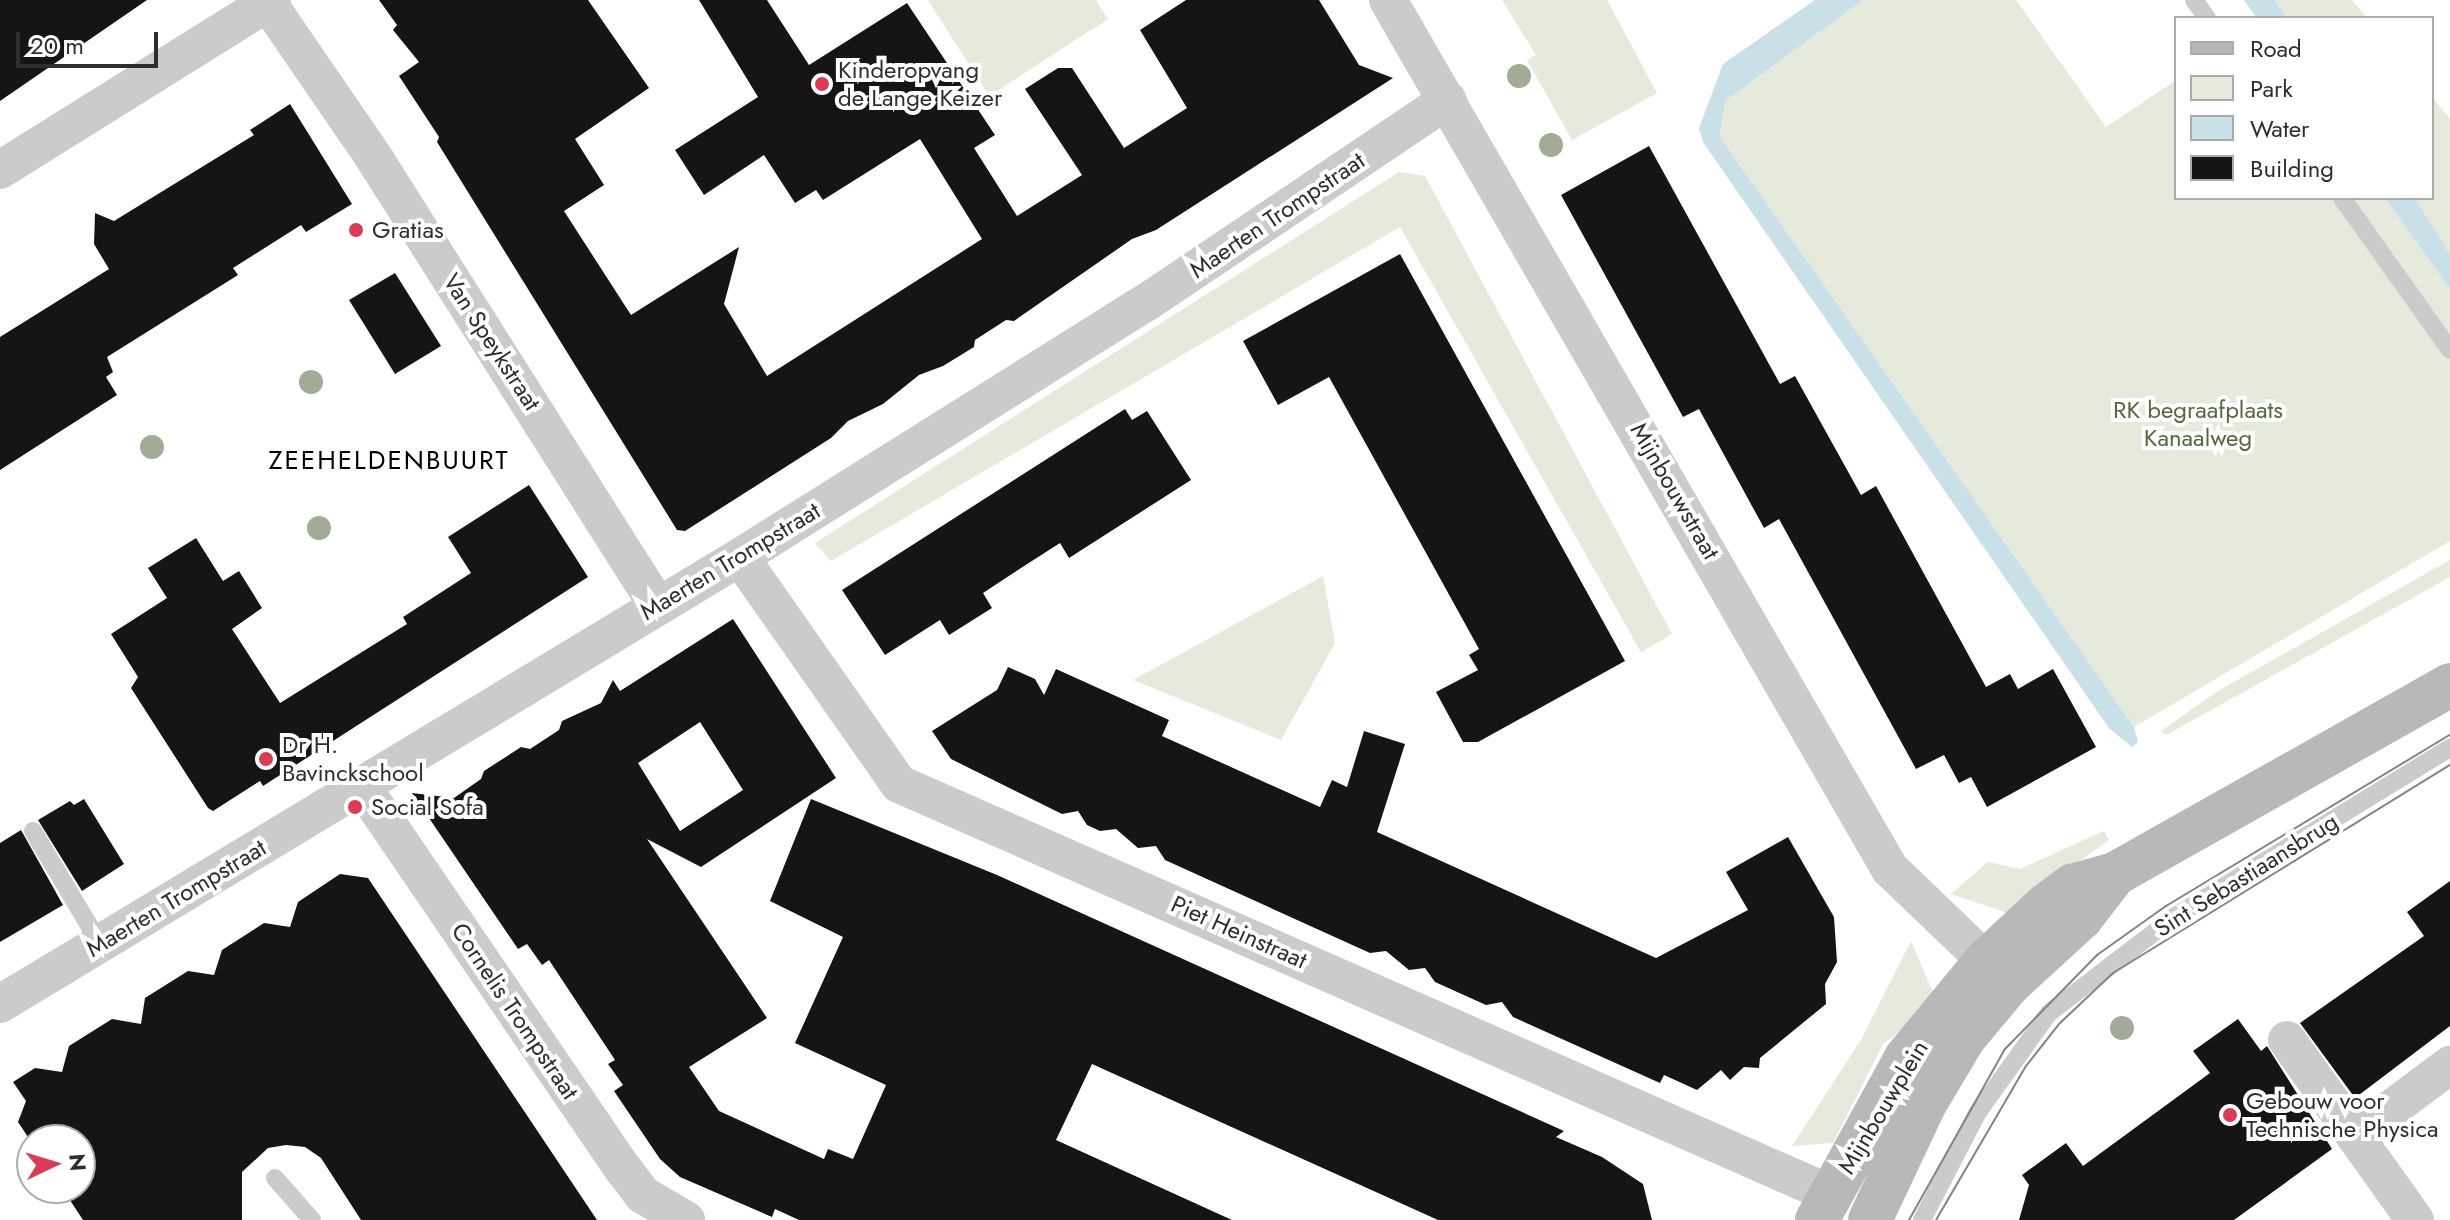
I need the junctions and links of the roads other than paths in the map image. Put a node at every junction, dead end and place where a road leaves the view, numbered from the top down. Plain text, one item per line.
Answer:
1 (1388, 0) edge
2 (270, 1) edge
3 (1448, 100) junction
4 (0, 170) edge
5 (2343, 200) edge
6 (2450, 350) edge
7 (740, 557) junction
8 (657, 605) junction
9 (2450, 685) edge
10 (2450, 748) edge
11 (361, 785) junction
12 (33, 831) dead end
13 (100, 944) junction
14 (1997, 973) junction
15 (0, 1004) edge
16 (2287, 1040) dead end
17 (2450, 1065) edge
18 (2355, 1136) junction
19 (275, 1178) dead end
20 (1824, 1207) edge
21 (312, 1220) edge
22 (686, 1220) edge
23 (1870, 1220) edge
24 (1922, 1220) edge
25 (2415, 1220) edge

1 - 3 street, Mijnbouwstraat
2 - 4 street
2 - 8 street, Van Speykstraat
3 - 7 street, Maerten Trompstraat
3 - 14 street, Mijnbouwstraat
5 - 6 lane
7 - 8 street, Maerten Trompstraat
7 - 20 street, Piet Heinstraat
8 - 11 street, Maerten Trompstraat
9 - 14 main road
10 - 24 lane, Sint Sebastiaansbrug
11 - 13 street, Maerten Trompstraat
11 - 22 street, Cornelis Trompstraat
12 - 13 lane
13 - 15 street, Maerten Trompstraat
14 - 20 main road, Mijnbouwplein
14 - 23 main road, Mijnbouwplein
16 - 18 street
17 - 18 street
18 - 25 street
19 - 21 lane

